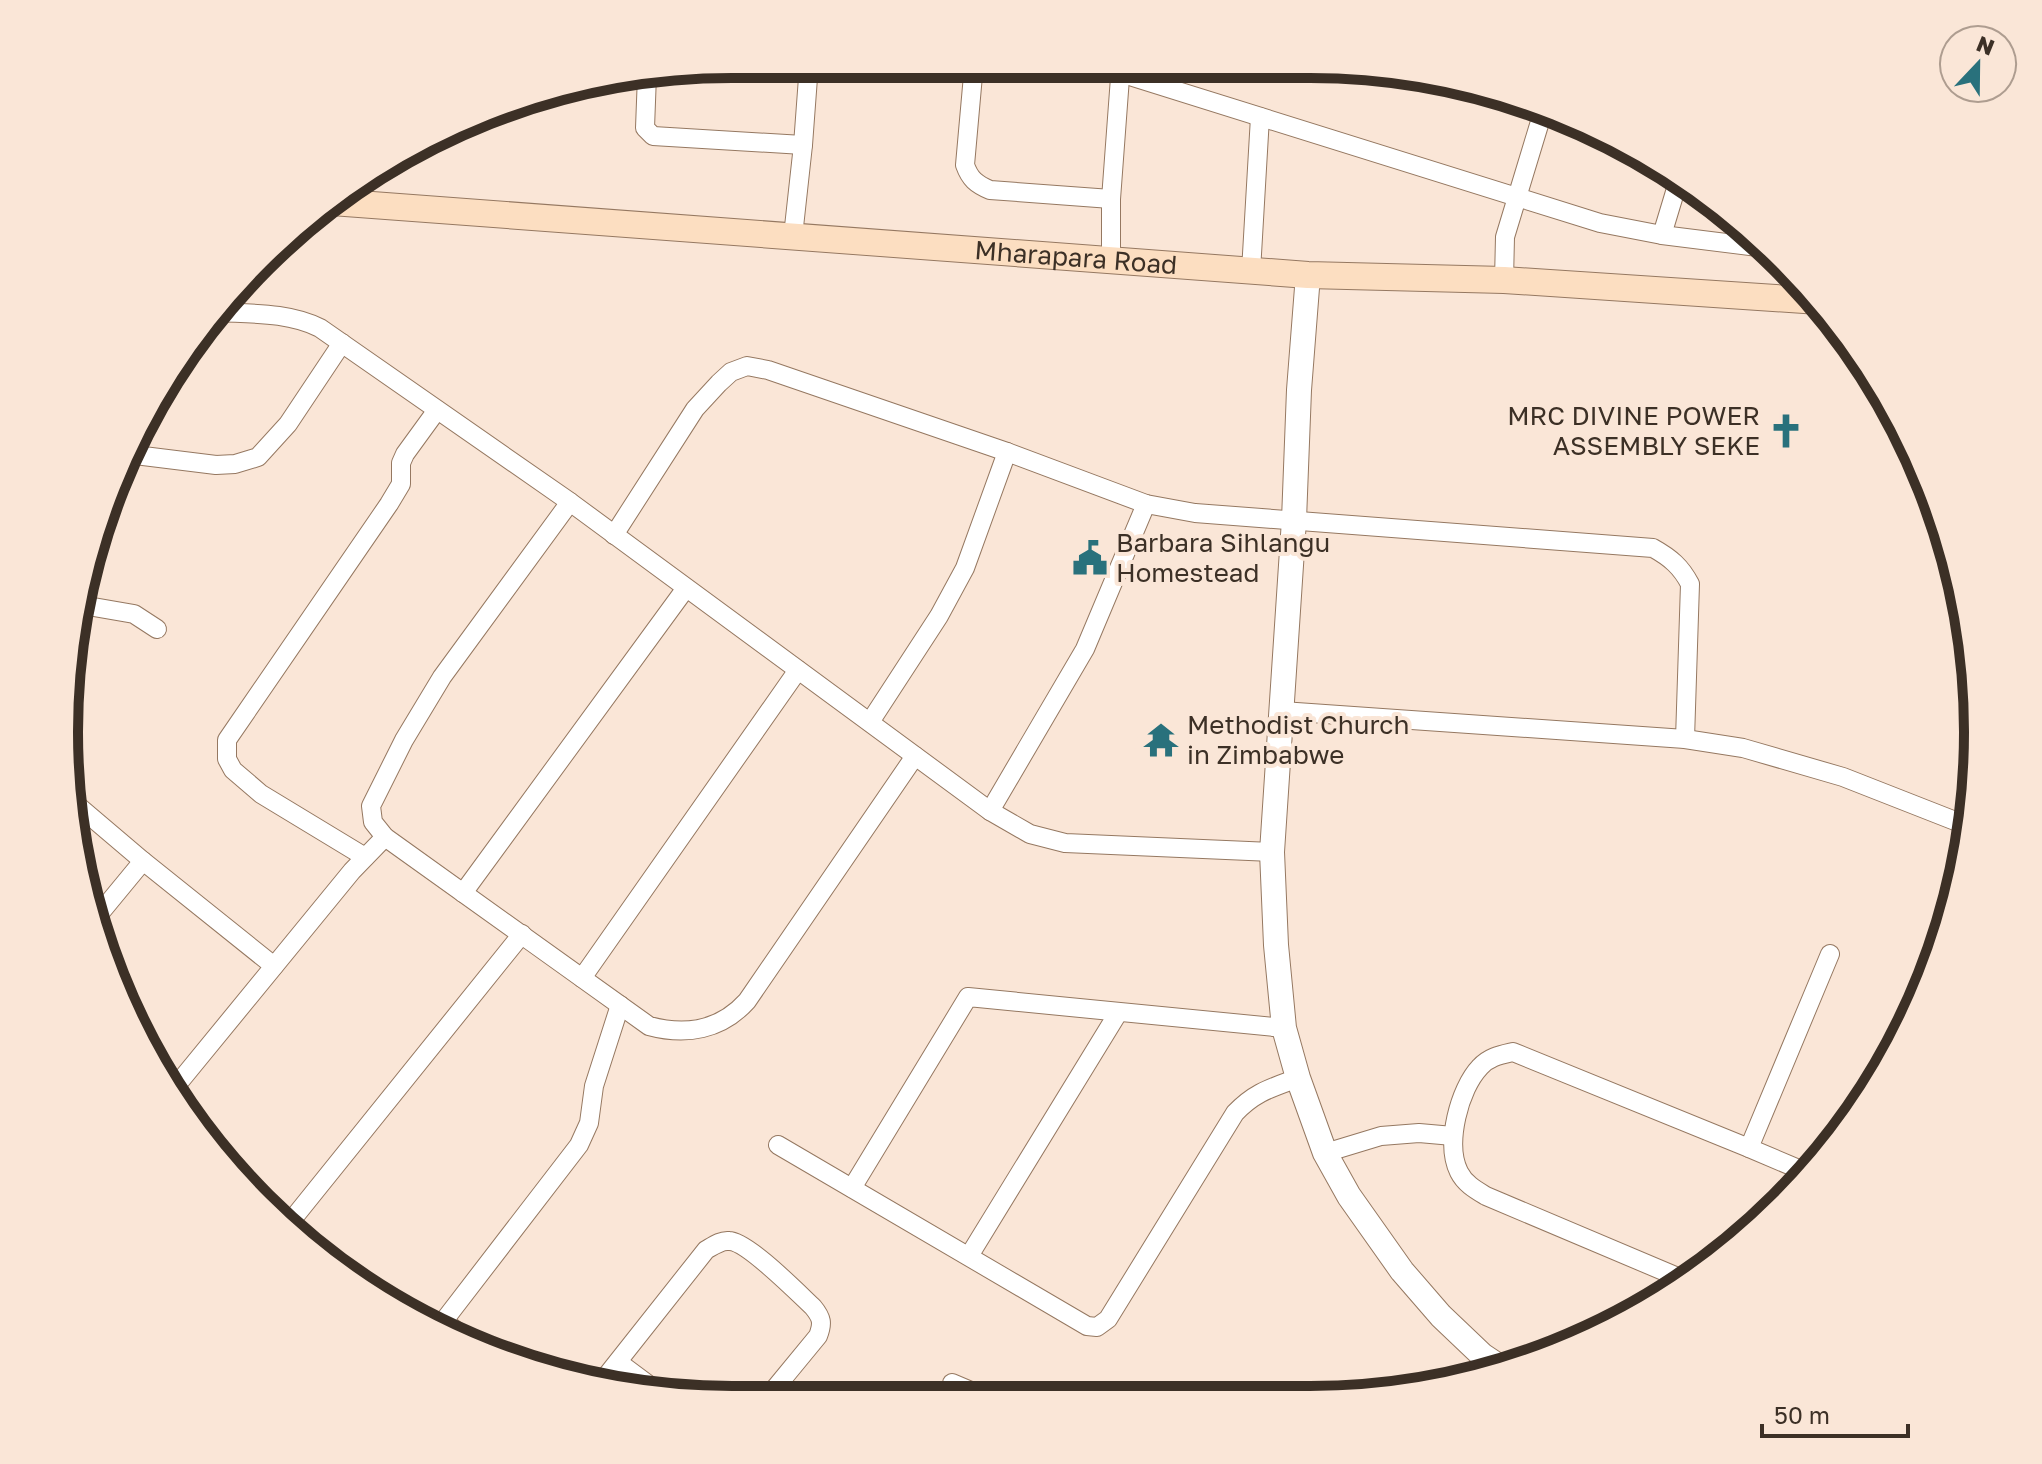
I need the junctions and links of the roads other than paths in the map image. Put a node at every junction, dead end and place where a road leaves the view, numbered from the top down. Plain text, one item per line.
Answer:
1 (808, 78) edge
2 (973, 78) edge
3 (1119, 78) edge
4 (1149, 78) edge
5 (647, 84) edge
6 (1260, 117) junction
7 (1540, 121) edge
8 (803, 145) junction
9 (1676, 190) edge
10 (1517, 196) junction
11 (1111, 199) junction
12 (348, 203) edge
13 (1662, 235) junction
14 (793, 236) junction
15 (1747, 246) edge
16 (1111, 261) junction
17 (1251, 271) junction
18 (1308, 275) junction
19 (1504, 280) junction
20 (1801, 300) edge
21 (231, 313) edge
22 (342, 343) junction
23 (437, 410) junction
24 (1007, 452) junction
25 (140, 456) edge
26 (570, 502) junction
27 (1146, 504) junction
28 (1294, 520) junction
29 (614, 535) junction
30 (686, 588) junction
31 (91, 606) edge
32 (157, 629) dead end
33 (798, 670) junction
34 (1282, 711) junction
35 (870, 722) junction
36 (1685, 739) junction
37 (915, 756) junction
38 (83, 810) edge
39 (990, 811) junction
40 (1957, 822) edge
41 (385, 837) junction
42 (1272, 852) junction
43 (365, 857) junction
44 (143, 861) junction
45 (463, 893) junction
46 (103, 910) edge
47 (522, 934) junction
48 (1830, 954) dead end
49 (274, 966) junction
50 (582, 978) junction
51 (620, 1005) junction
52 (1118, 1013) junction
53 (1284, 1028) junction
54 (1298, 1078) junction
55 (180, 1081) edge
56 (1453, 1136) junction
57 (778, 1145) dead end
58 (1749, 1148) junction
59 (1325, 1153) junction
60 (1797, 1168) edge
61 (852, 1188) junction
62 (294, 1217) edge
63 (969, 1256) junction
64 (1674, 1275) edge
65 (445, 1320) edge
66 (1490, 1360) edge
67 (618, 1362) junction
68 (608, 1374) edge
69 (641, 1379) edge
70 (952, 1383) dead end
71 (777, 1386) edge
72 (959, 1386) edge

1 - 8 street
2 - 11 street
3 - 11 street
4 - 6 street
5 - 8 street
6 - 10 street
6 - 17 street
7 - 10 street
8 - 14 street
9 - 13 street
10 - 13 street
10 - 19 street
11 - 16 street
12 - 14 main road, Mharapara Road
13 - 15 street
14 - 16 main road, Mharapara Road
16 - 17 main road, Mharapara Road
17 - 18 main road, Mharapara Road
18 - 19 main road, Mharapara Road
18 - 28 street
19 - 20 main road, Mharapara Road
21 - 22 street
22 - 23 street
22 - 25 street
23 - 26 street
23 - 43 street
24 - 27 street
24 - 29 street
24 - 35 street
26 - 29 street
26 - 41 street
27 - 28 street
27 - 39 street
28 - 34 street
28 - 36 street
29 - 30 street
30 - 33 street
30 - 45 street
31 - 32 street
33 - 35 street
33 - 50 street
34 - 36 street
34 - 42 street
35 - 37 street
36 - 40 street
37 - 39 street
37 - 51 street
38 - 44 street
39 - 42 street
41 - 43 street
41 - 45 street
42 - 53 street
43 - 49 street
44 - 46 street
44 - 49 street
45 - 47 street
47 - 50 street
47 - 62 street
48 - 58 street
49 - 55 street
50 - 51 street
51 - 65 street
52 - 53 street
52 - 61 street
52 - 63 street
53 - 54 street
54 - 59 street
54 - 63 street
56 - 58 street
56 - 59 street
56 - 64 street
57 - 61 street
58 - 60 street
59 - 66 street
61 - 63 street
67 - 68 street
67 - 69 street
67 - 71 street
70 - 72 street

